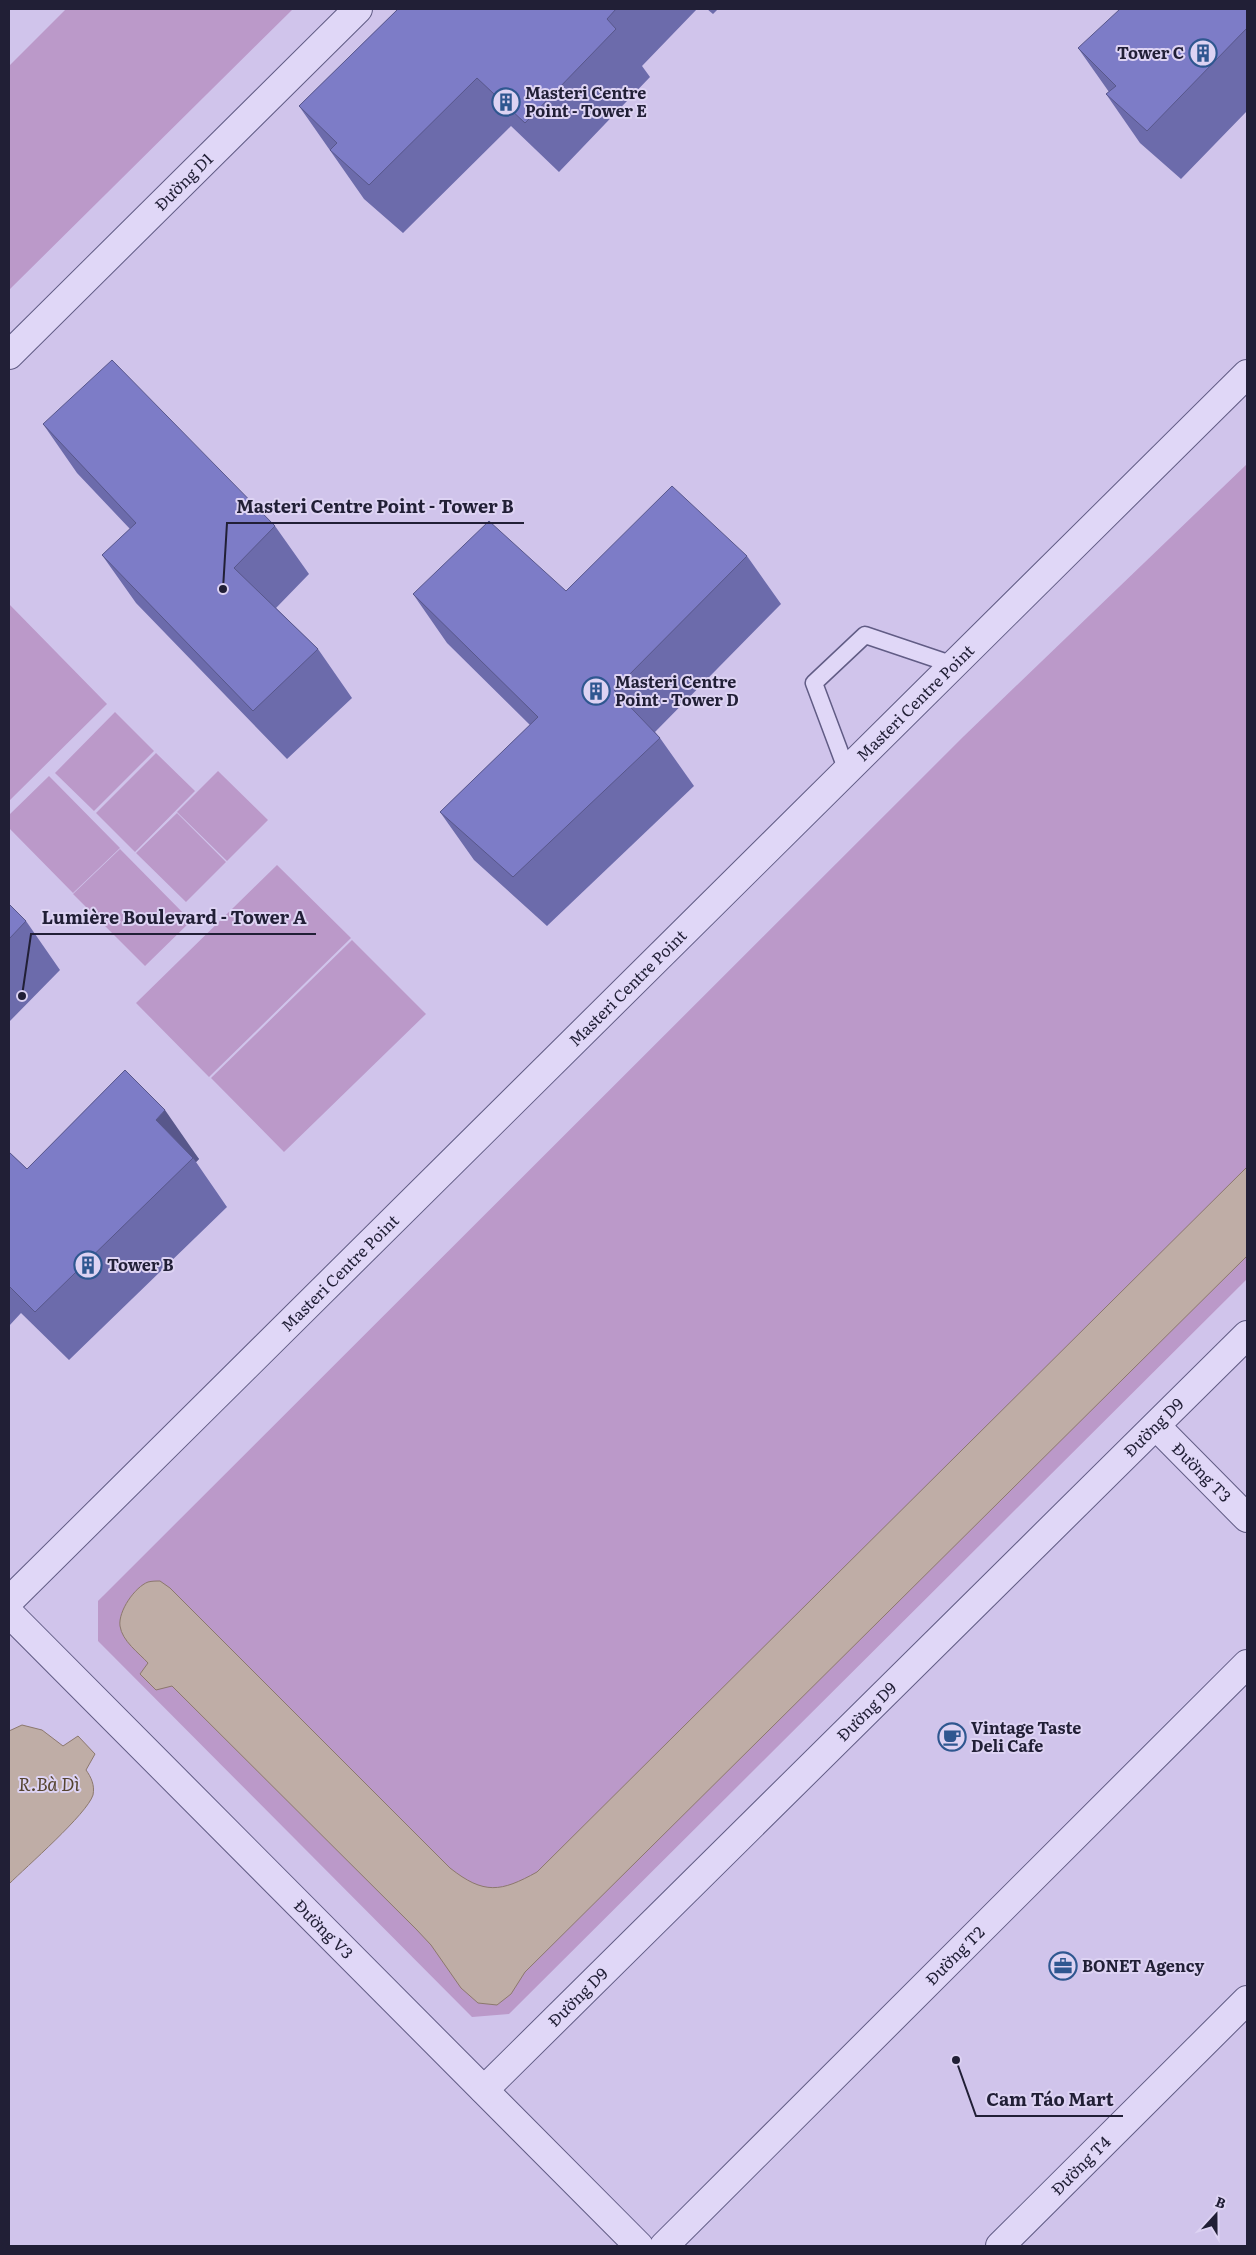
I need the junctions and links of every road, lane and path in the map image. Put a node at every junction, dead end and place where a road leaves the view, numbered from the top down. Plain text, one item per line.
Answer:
1 (358, 9) edge
2 (9, 355) edge
3 (1247, 374) edge
4 (954, 664) junction
5 (846, 771) junction
6 (1247, 1335) edge
7 (1156, 1426) junction
8 (1247, 1518) edge
9 (9, 1601) edge
10 (9, 1613) edge
11 (1247, 1664) edge
12 (1247, 2000) edge
13 (484, 2090) junction
14 (639, 2246) edge
15 (664, 2246) edge
16 (1000, 2246) edge

1 - 2 street, Đường D1
3 - 4 street, Masteri Centre Point
4 - 5 street, Masteri Centre Point
4 - 5 lane
5 - 9 street, Masteri Centre Point
6 - 7 street, Đường D9
7 - 8 street, Đường T3
7 - 13 street, Đường D9
10 - 13 street, Đường V3
11 - 15 street, Đường T2
12 - 16 street, Đường T4
13 - 14 street, Đường V3

